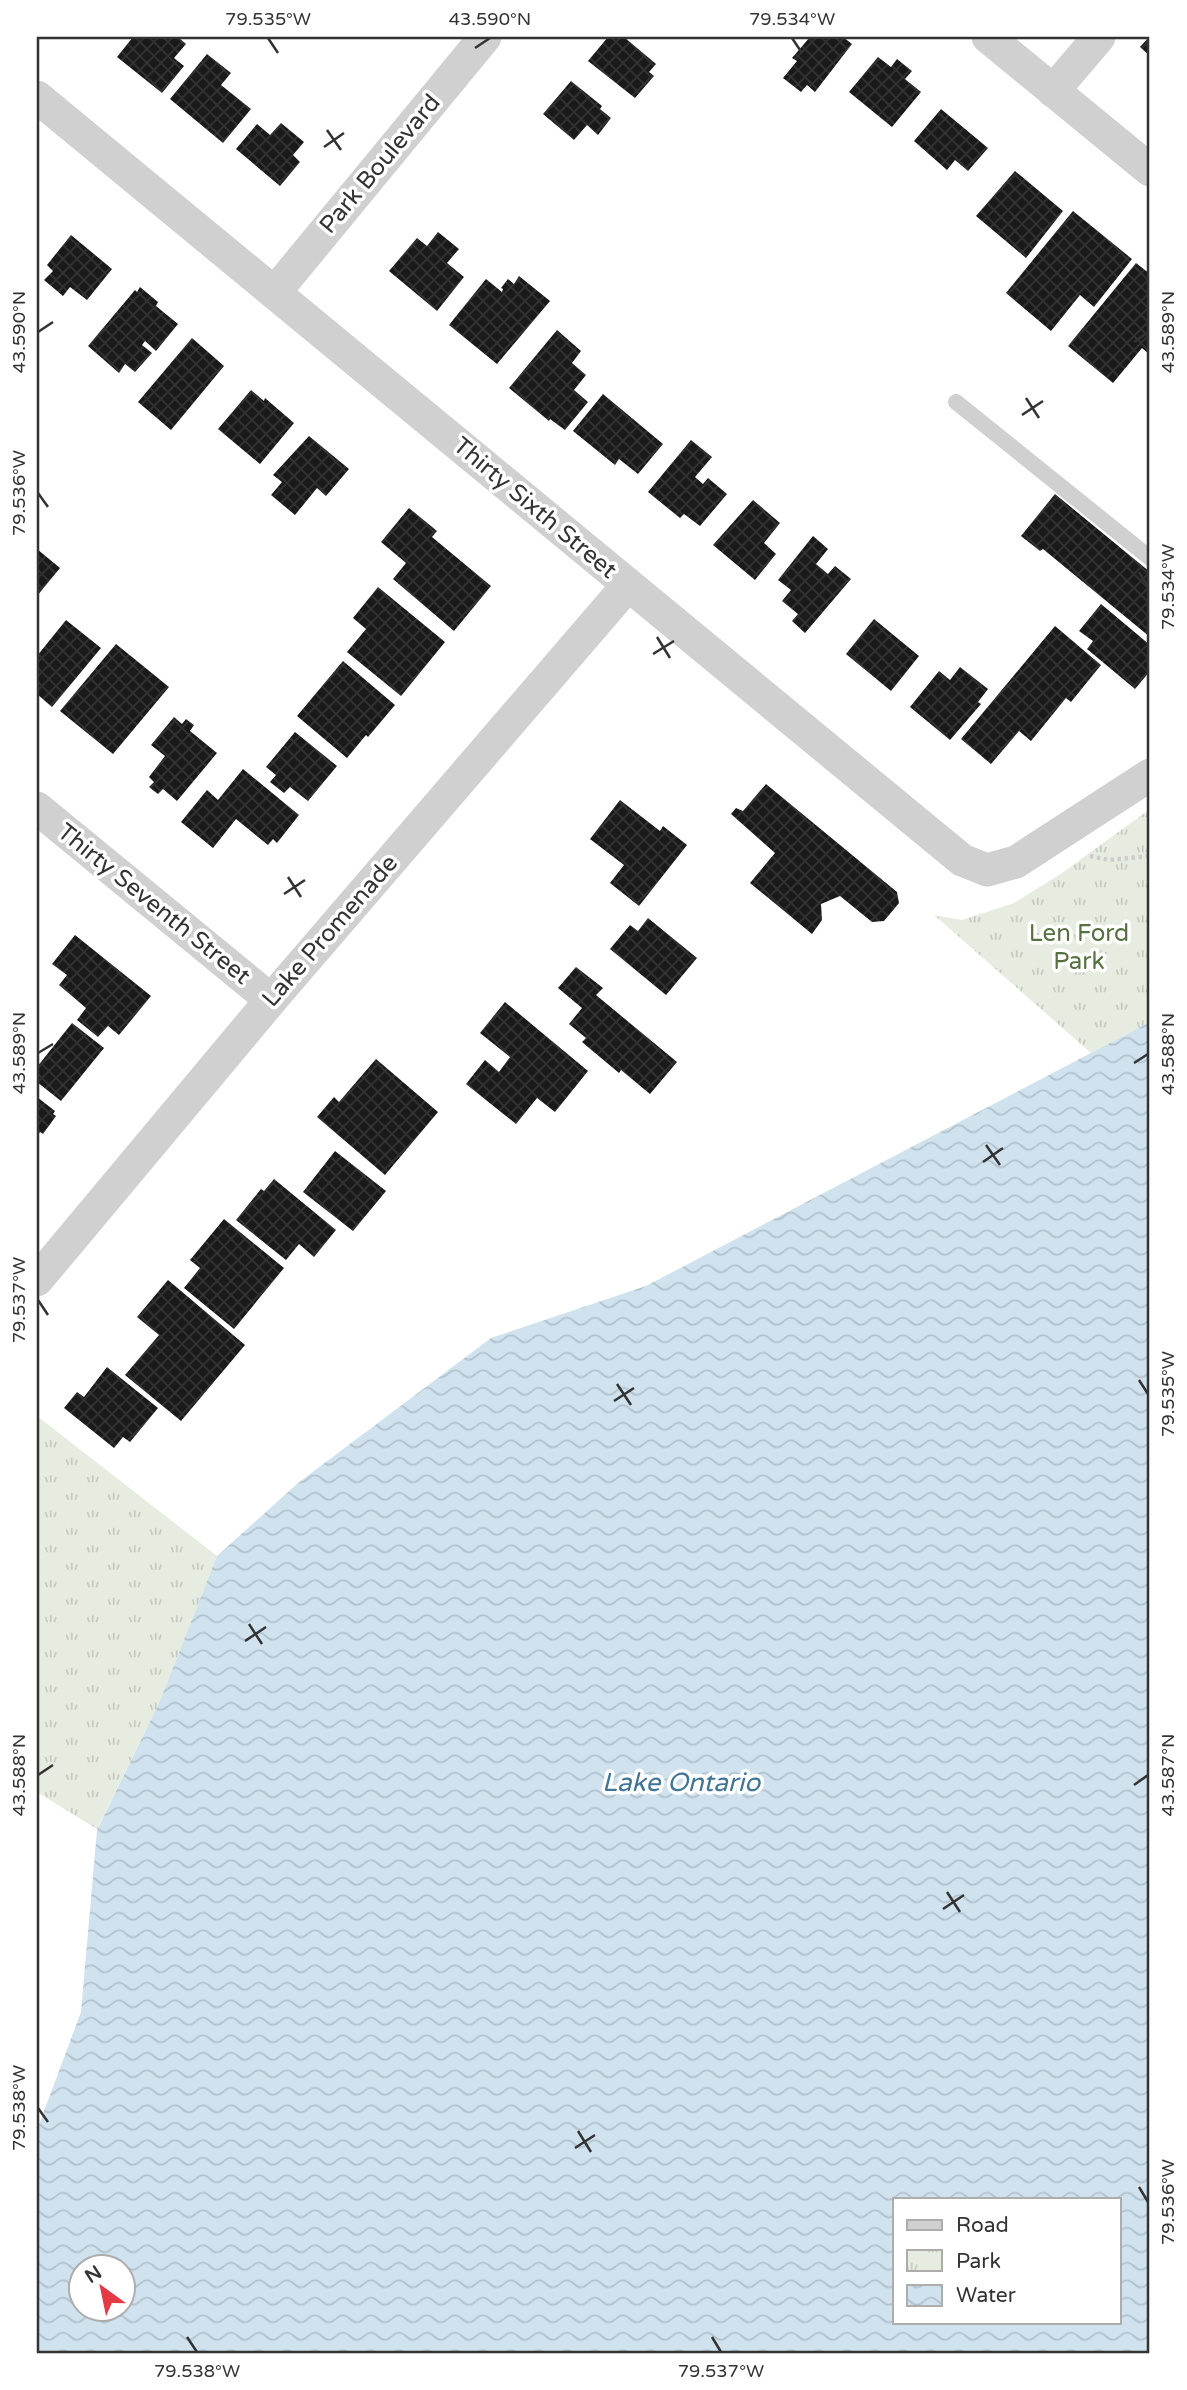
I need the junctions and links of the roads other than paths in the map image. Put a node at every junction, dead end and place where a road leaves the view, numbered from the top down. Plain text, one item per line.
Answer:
1 (485, 37) edge
2 (988, 37) edge
3 (1098, 37) edge
4 (1053, 91) junction
5 (37, 97) edge
6 (1150, 170) edge
7 (275, 292) junction
8 (956, 402) dead end
9 (1150, 558) edge
10 (628, 585) junction
11 (1150, 775) edge
12 (37, 808) edge
13 (271, 1000) junction
14 (37, 1280) edge

1 - 7 street, Park Boulevard
2 - 4 street
3 - 4 street
4 - 6 street
5 - 7 street, Thirty Sixth Street
7 - 10 street, Thirty Sixth Street
8 - 9 lane
10 - 11 street, Thirty Sixth Street
10 - 13 street, Lake Promenade
12 - 13 street, Thirty Seventh Street
13 - 14 street, Lake Promenade

